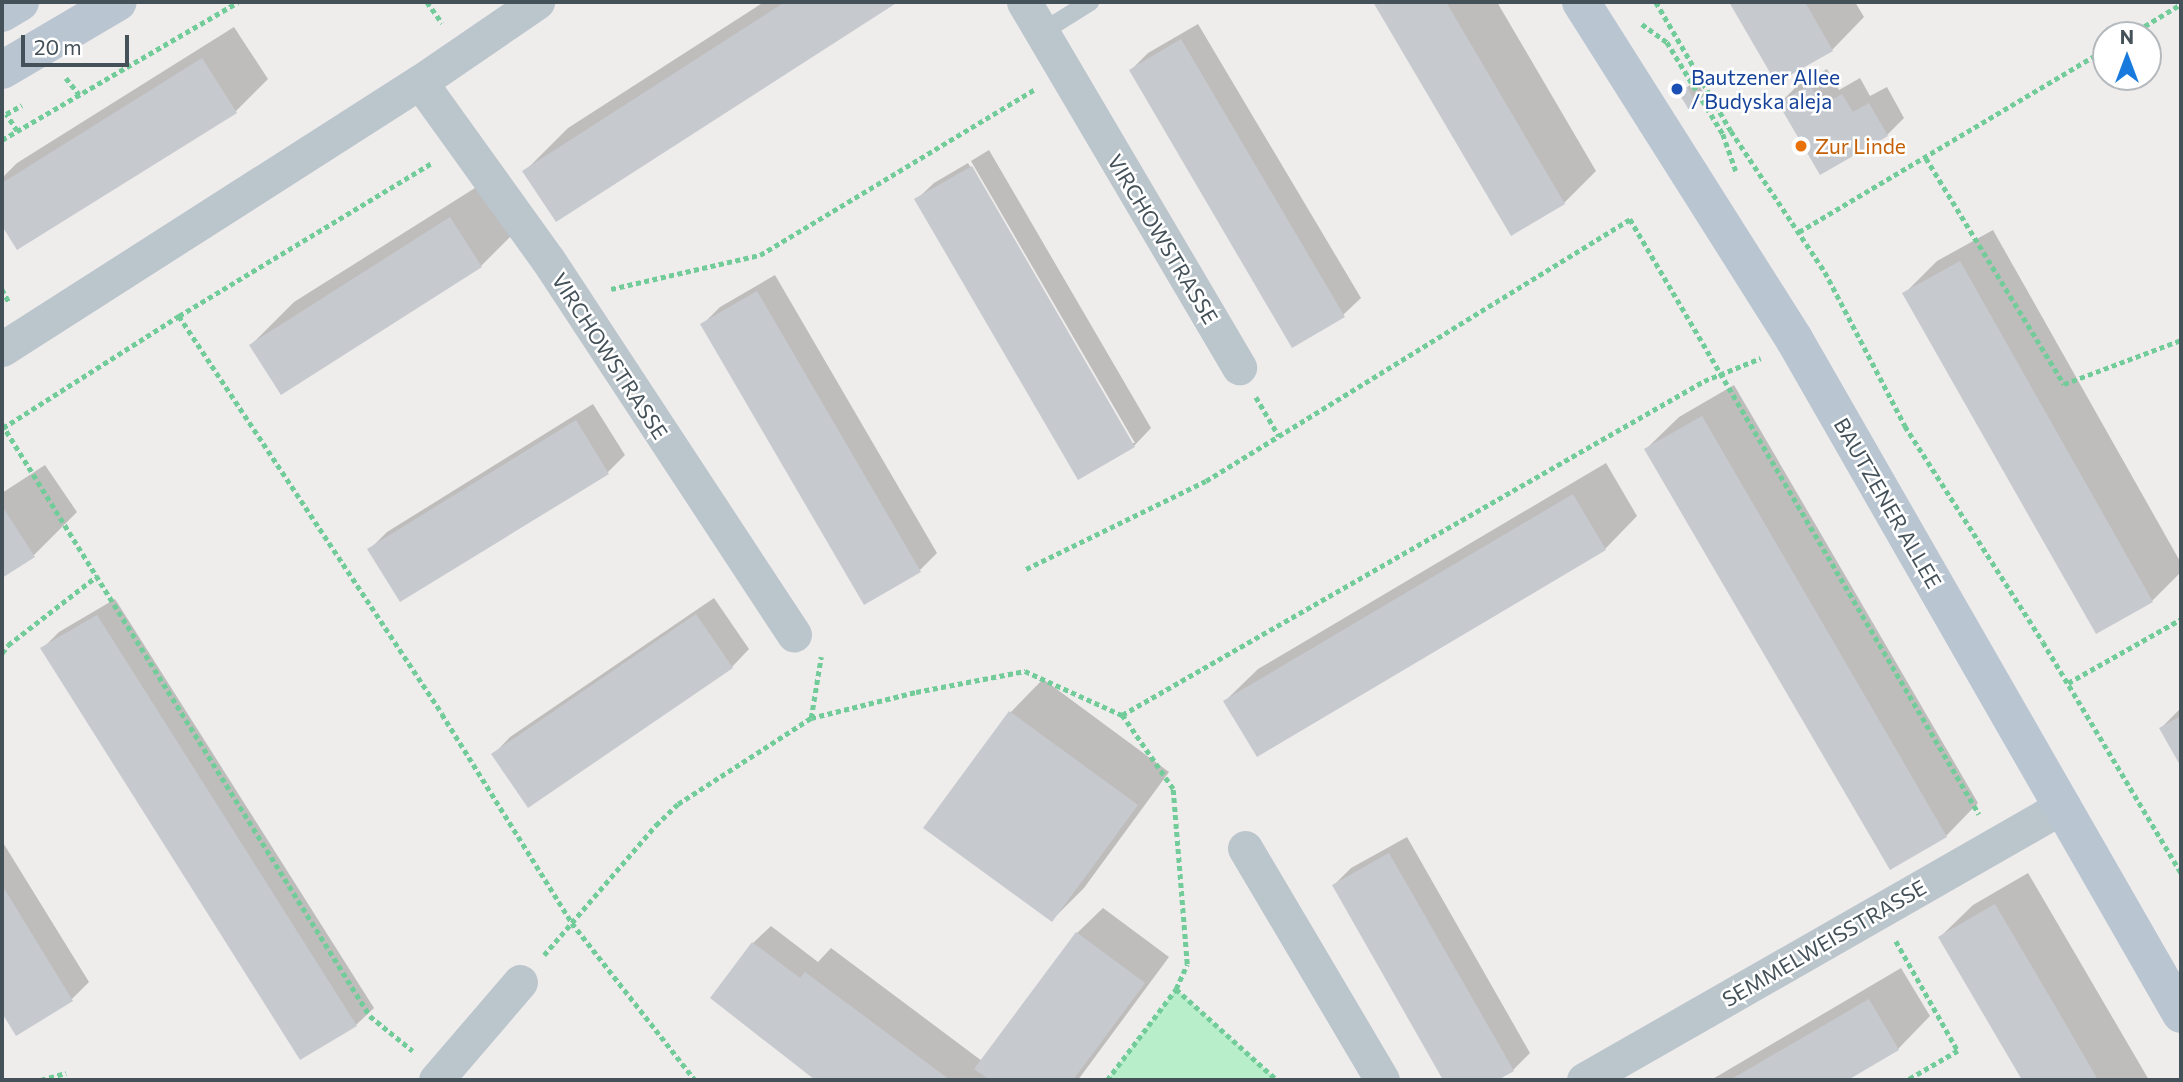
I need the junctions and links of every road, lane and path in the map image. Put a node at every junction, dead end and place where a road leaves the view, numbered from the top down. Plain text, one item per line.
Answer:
1 (20, 2) edge
2 (118, 2) edge
3 (237, 2) edge
4 (537, 2) edge
5 (1024, 2) edge
6 (1090, 2) edge
7 (1581, 2) edge
8 (1656, 2) edge
9 (2181, 4) edge
10 (2, 13) edge
11 (1634, 18) dead end
12 (2153, 21) edge
13 (1042, 32) junction
14 (2092, 57) edge
15 (2, 70) edge
16 (1064, 71) junction
17 (420, 82) junction
18 (26, 103) dead end
19 (17, 131) junction
20 (2, 139) edge
21 (464, 143) junction
22 (1926, 158) junction
23 (1740, 182) dead end
24 (1799, 232) junction
25 (572, 298) junction
26 (179, 316) junction
27 (1794, 339) junction
28 (2181, 340) edge
29 (2, 349) edge
30 (1239, 367) joint
31 (1720, 375) junction
32 (3, 427) edge
33 (1279, 436) junction
34 (1026, 569) dead end
35 (97, 576) junction
36 (2181, 619) edge
37 (794, 634) dead end
38 (2, 653) edge
39 (821, 656) dead end
40 (2068, 683) junction
41 (1122, 715) junction
42 (811, 718) junction
43 (2063, 806) junction
44 (1997, 844) junction
45 (1245, 848) dead end
46 (2181, 873) edge
47 (1880, 911) junction
48 (572, 923) junction
49 (520, 982) joint
50 (1176, 989) junction
51 (2181, 1014) edge
52 (66, 1073) dead end
53 (438, 1077) edge
54 (1914, 1078) edge
55 (41, 1080) edge
56 (695, 1080) edge
57 (1107, 1080) edge
58 (1277, 1080) edge
59 (1382, 1080) edge
60 (1584, 1080) edge
61 (1908, 1080) edge

1 - 10 street
2 - 15 street
3 - 19 path
4 - 17 street
5 - 13 street, VIRCHOWSTRASSE
6 - 13 lane
7 - 27 street, BAUTZENER ALLEE
8 - 24 path
9 - 12 path
11 - 23 path
13 - 16 street, VIRCHOWSTRASSE
14 - 22 path
16 - 25 path
16 - 30 street, VIRCHOWSTRASSE
17 - 21 street, VIRCHOWSTRASSE
17 - 29 street
18 - 19 path
19 - 20 path
21 - 25 street, VIRCHOWSTRASSE
21 - 26 path
22 - 24 path
22 - 28 path
24 - 40 path
25 - 37 street, VIRCHOWSTRASSE
26 - 32 path
26 - 48 path
27 - 31 path
27 - 43 street, BAUTZENER ALLEE
30 - 33 path
31 - 33 path
31 - 41 path
31 - 44 path
32 - 35 path
33 - 34 path
35 - 38 path
35 - 53 path
36 - 40 path
39 - 42 path
40 - 46 path
41 - 42 path
41 - 50 path
42 - 48 path
43 - 44 street, SEMMELWEISSTRASSE
43 - 51 street, BAUTZENER ALLEE
44 - 47 street, SEMMELWEISSTRASSE
45 - 59 street
47 - 54 path
47 - 60 street, SEMMELWEISSTRASSE
48 - 49 path
48 - 56 path
49 - 53 street
50 - 57 path
50 - 58 path
52 - 55 path
54 - 61 path

